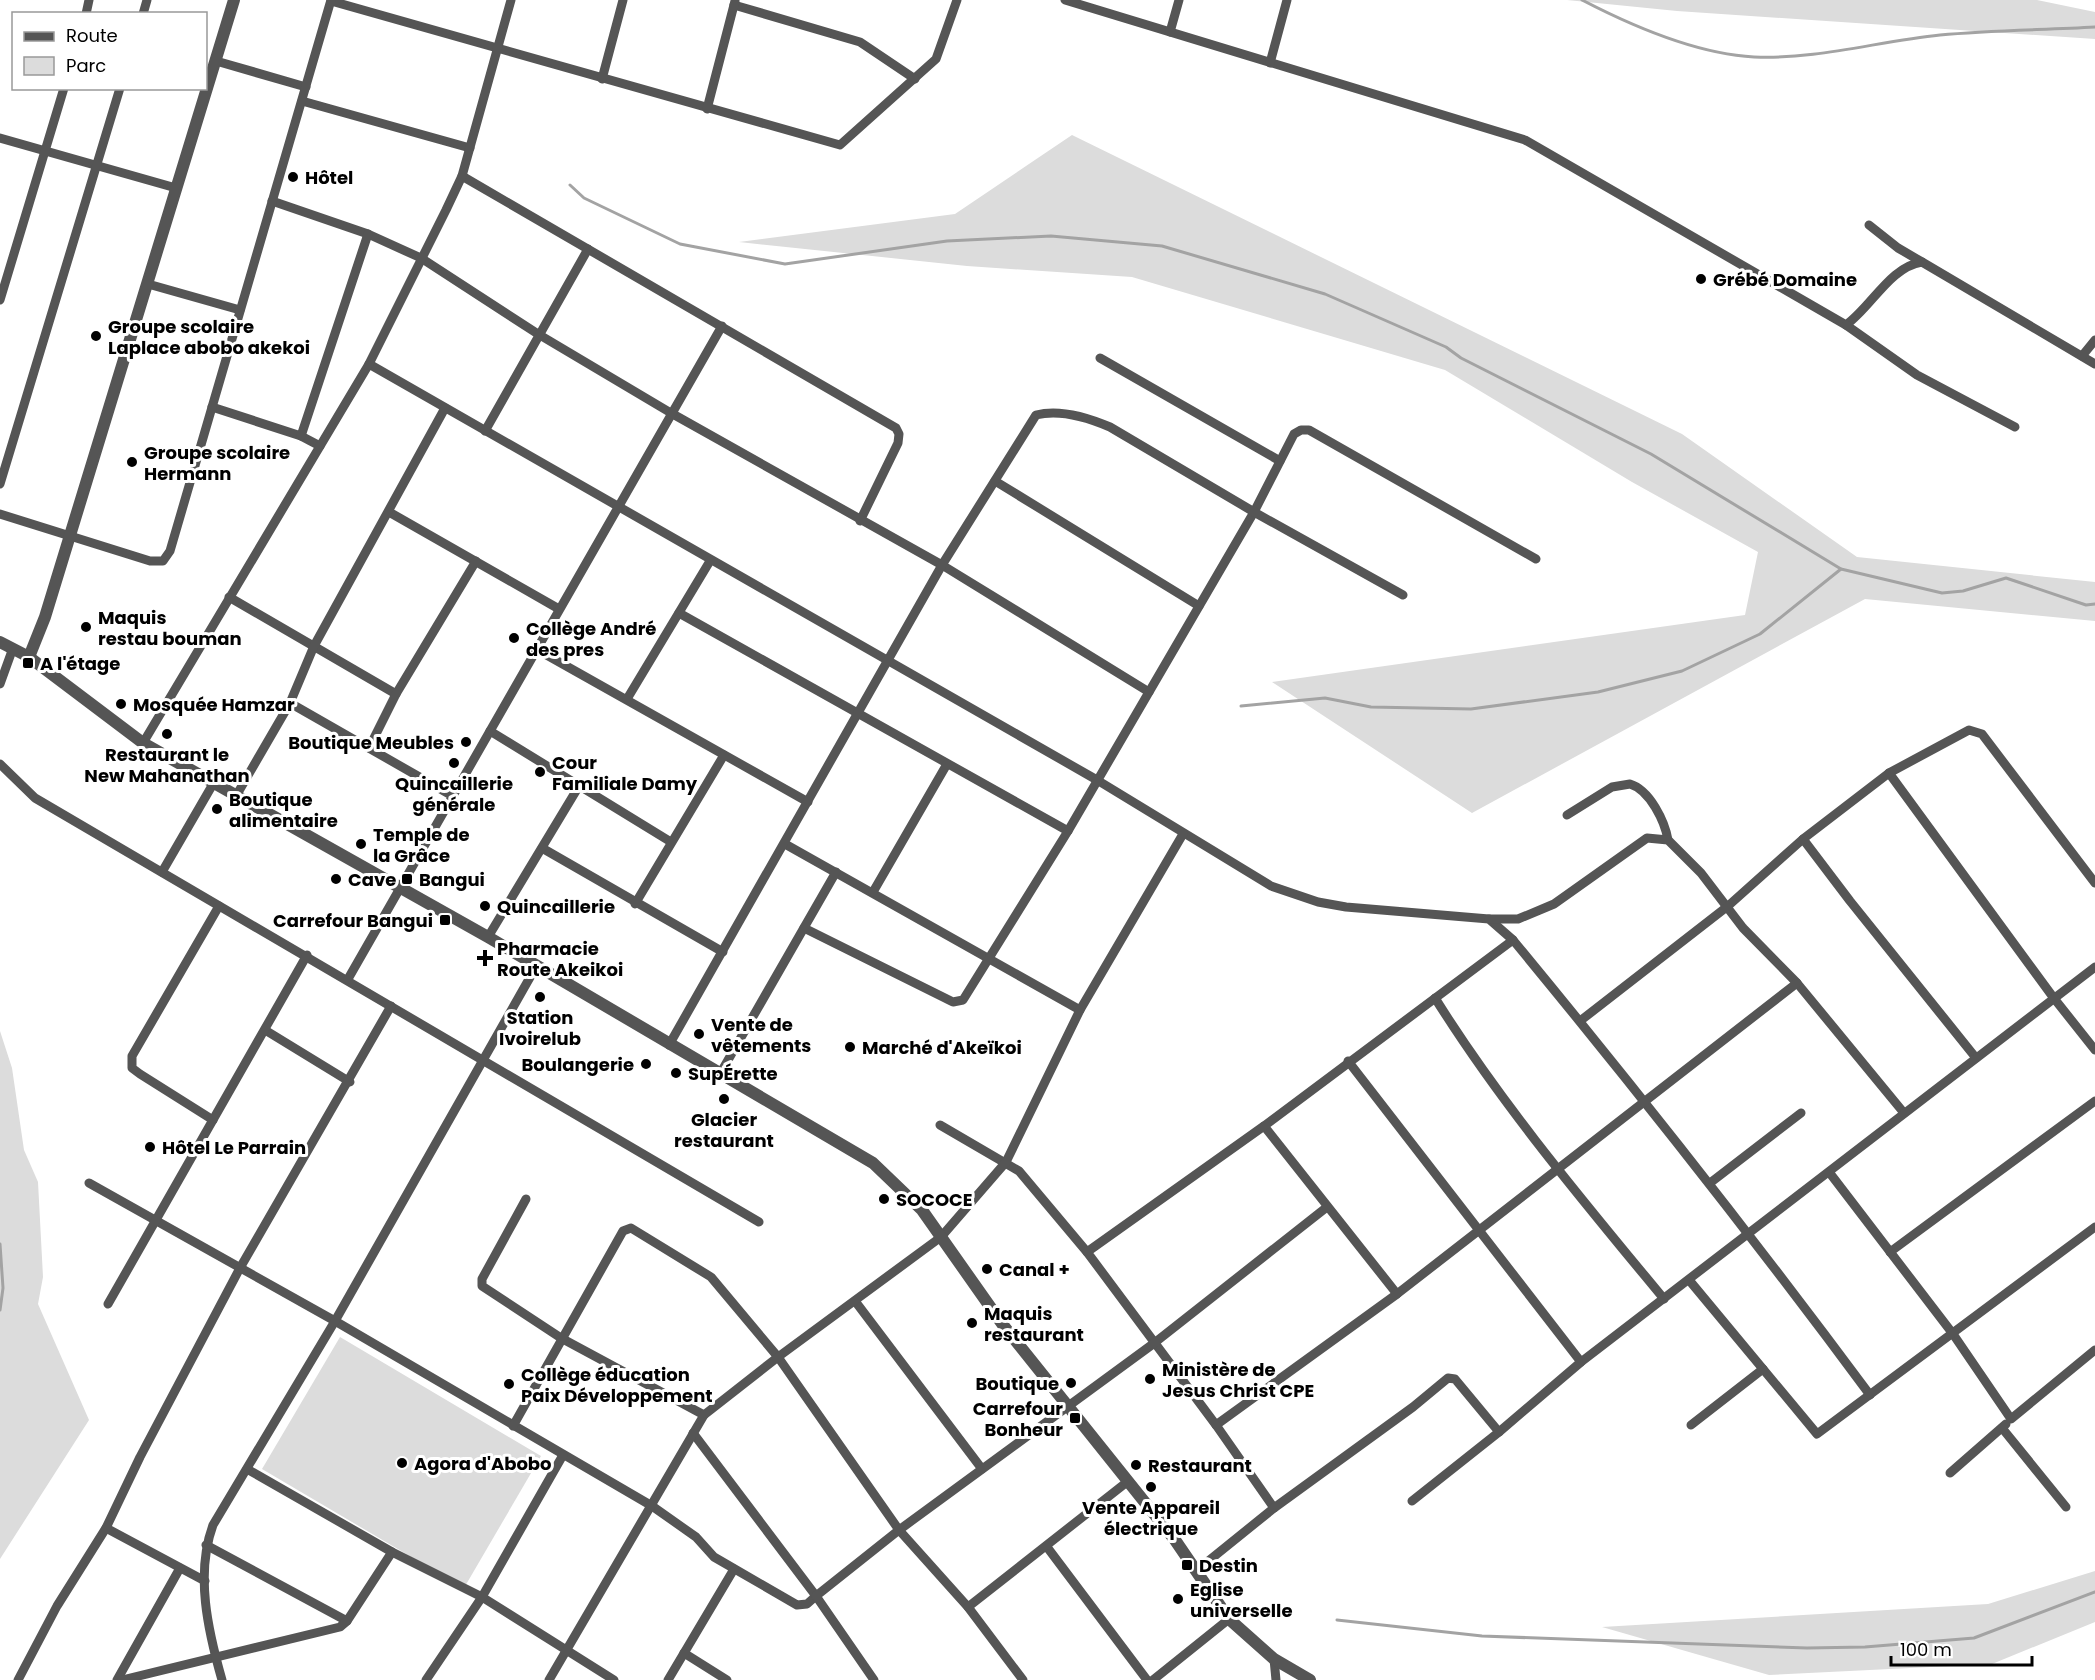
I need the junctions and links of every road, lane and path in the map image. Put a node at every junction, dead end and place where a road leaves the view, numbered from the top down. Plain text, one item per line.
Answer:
1 (234, 0) edge
2 (331, 0) edge
3 (511, 0) edge
4 (623, 0) edge
5 (957, 0) edge
6 (1179, 0) edge
7 (1287, 0) edge
8 (1070, 1) edge
9 (735, 2) edge
10 (1170, 32) junction
11 (498, 49) junction
12 (216, 61) junction
13 (1270, 63) junction
14 (602, 79) junction
15 (915, 79) junction
16 (306, 87) junction
17 (63, 90) edge
18 (119, 90) edge
19 (207, 90) edge
20 (207, 90) edge
21 (302, 101) junction
22 (707, 109) junction
23 (0, 138) edge
24 (470, 148) junction
25 (46, 151) junction
26 (96, 166) junction
27 (462, 176) junction
28 (176, 188) junction
29 (272, 201) junction
30 (1869, 225) dead end
31 (368, 234) junction
32 (588, 249) junction
33 (421, 258) junction
34 (1922, 262) junction
35 (148, 284) junction
36 (0, 300) edge
37 (240, 310) junction
38 (1846, 325) junction
39 (722, 326) junction
40 (538, 334) junction
41 (2095, 340) edge
42 (2082, 356) junction
43 (1100, 358) dead end
44 (369, 364) junction
45 (2095, 364) edge
46 (212, 406) junction
47 (445, 408) junction
48 (671, 413) junction
49 (2015, 426) dead end
50 (484, 431) junction
51 (301, 436) junction
52 (320, 446) junction
53 (1280, 461) junction
54 (995, 481) junction
55 (0, 484) edge
56 (618, 508) junction
57 (389, 512) junction
58 (1254, 512) junction
59 (0, 514) edge
60 (860, 521) junction
61 (70, 536) junction
62 (1536, 559) dead end
63 (476, 561) junction
64 (710, 561) junction
65 (942, 566) junction
66 (1403, 595) dead end
67 (229, 597) junction
68 (1199, 606) junction
69 (559, 609) junction
70 (679, 613) junction
71 (0, 642) edge
72 (314, 646) junction
73 (13, 648) junction
74 (536, 649) junction
75 (30, 657) junction
76 (889, 662) junction
77 (0, 684) edge
78 (1149, 692) junction
79 (396, 694) junction
80 (627, 699) junction
81 (290, 703) junction
82 (858, 715) junction
83 (490, 731) junction
84 (142, 743) junction
85 (369, 748) junction
86 (724, 755) junction
87 (0, 764) edge
88 (947, 764) junction
89 (1890, 773) junction
90 (1097, 780) junction
91 (213, 784) junction
92 (579, 786) junction
93 (451, 795) junction
94 (236, 796) junction
95 (808, 802) junction
96 (1567, 815) dead end
97 (1068, 831) junction
98 (1183, 834) junction
99 (1803, 839) junction
100 (1668, 840) junction
101 (672, 842) junction
102 (785, 843) junction
103 (542, 848) junction
104 (162, 872) junction
105 (836, 872) junction
106 (2095, 883) edge
107 (399, 887) junction
108 (873, 892) junction
109 (635, 904) junction
110 (219, 906) junction
111 (1728, 906) junction
112 (1489, 918) junction
113 (804, 928) junction
114 (488, 937) junction
115 (1514, 940) junction
116 (723, 952) junction
117 (307, 955) junction
118 (991, 958) junction
119 (537, 965) junction
120 (2095, 967) edge
121 (348, 979) junction
122 (1797, 983) junction
123 (2053, 997) junction
124 (1435, 998) junction
125 (391, 1006) junction
126 (1080, 1010) junction
127 (1580, 1021) junction
128 (265, 1030) junction
129 (669, 1045) junction
130 (2095, 1050) edge
131 (1976, 1058) junction
132 (484, 1061) junction
133 (1348, 1061) junction
134 (720, 1074) junction
135 (350, 1082) junction
136 (1646, 1101) junction
137 (2095, 1101) edge
138 (1801, 1113) dead end
139 (1904, 1113) junction
140 (213, 1120) junction
141 (940, 1125) dead end
142 (1264, 1126) junction
143 (1006, 1162) junction
144 (1558, 1169) junction
145 (1829, 1172) junction
146 (89, 1183) dead end
147 (1710, 1183) junction
148 (526, 1198) dead end
149 (1327, 1207) junction
150 (156, 1221) junction
151 (759, 1222) dead end
152 (2095, 1227) edge
153 (1478, 1231) junction
154 (1750, 1234) junction
155 (941, 1237) junction
156 (1087, 1252) junction
157 (1890, 1252) junction
158 (240, 1268) junction
159 (1689, 1280) junction
160 (1397, 1294) junction
161 (1664, 1299) junction
162 (855, 1302) junction
163 (108, 1304) dead end
164 (335, 1321) junction
165 (1953, 1334) junction
166 (561, 1338) junction
167 (1153, 1344) junction
168 (2095, 1350) edge
169 (778, 1357) junction
170 (1581, 1362) junction
171 (1763, 1369) junction
172 (1870, 1395) junction
173 (1069, 1404) junction
174 (705, 1414) junction
175 (2011, 1419) junction
176 (1216, 1425) junction
177 (1691, 1425) dead end
178 (513, 1426) junction
179 (2002, 1428) junction
180 (1499, 1432) junction
181 (693, 1433) junction
182 (563, 1455) junction
183 (247, 1469) junction
184 (982, 1469) junction
185 (1950, 1473) dead end
186 (1128, 1482) junction
187 (1412, 1501) dead end
188 (652, 1506) junction
189 (2066, 1507) dead end
190 (1274, 1508) junction
191 (106, 1528) junction
192 (899, 1530) junction
193 (206, 1545) junction
194 (1047, 1547) junction
195 (392, 1552) junction
196 (180, 1568) junction
197 (734, 1569) junction
198 (1196, 1571) junction
199 (205, 1581) junction
200 (816, 1596) junction
201 (482, 1597) junction
202 (968, 1607) junction
203 (1229, 1619) junction
204 (347, 1621) junction
205 (567, 1650) junction
206 (684, 1653) junction
207 (215, 1656) junction
208 (1274, 1659) junction
209 (18, 1680) edge
210 (117, 1680) edge
211 (122, 1680) edge
212 (222, 1680) edge
213 (426, 1680) edge
214 (549, 1680) edge
215 (614, 1680) edge
216 (668, 1680) edge
217 (727, 1680) edge
218 (874, 1680) edge
219 (1023, 1680) edge
220 (1147, 1680) edge
221 (1153, 1680) edge
222 (1276, 1680) edge
223 (1310, 1680) edge

1 - 12 street
2 - 11 street
2 - 16 street
3 - 11 street
4 - 14 street
5 - 15 street
6 - 10 street
7 - 13 street
8 - 10 street
9 - 15 street
9 - 22 street
10 - 13 street
11 - 14 street
11 - 24 street
12 - 16 street
12 - 20 street
13 - 38 street
14 - 22 street
15 - 22 street
16 - 21 street
17 - 25 street
18 - 26 street
19 - 28 street
21 - 24 street
21 - 29 street
23 - 25 street
24 - 27 street
25 - 26 street
25 - 36 street
26 - 28 street
26 - 55 street
27 - 32 street
27 - 33 street
28 - 35 street
29 - 31 street
29 - 37 street
30 - 34 street
31 - 33 street
31 - 51 street
32 - 39 street
32 - 40 street
33 - 40 street
33 - 44 street
34 - 38 street
34 - 42 street
35 - 37 street
35 - 61 street
37 - 46 street
38 - 49 street
39 - 48 street
39 - 60 street
40 - 48 street
40 - 50 street
41 - 42 street
42 - 45 street
43 - 53 street
44 - 47 street
44 - 52 street
46 - 51 street
46 - 61 street
47 - 50 street
47 - 57 street
48 - 56 street
48 - 60 street
50 - 56 street
51 - 52 street
52 - 67 street
53 - 58 street
53 - 62 street
54 - 58 street
54 - 65 street
54 - 68 street
56 - 64 street
56 - 69 street
57 - 63 street
57 - 72 street
58 - 66 street
58 - 68 street
59 - 61 street
60 - 65 street
61 - 75 street
63 - 69 street
63 - 79 street
64 - 70 street
64 - 76 street
65 - 76 street
65 - 78 street
67 - 72 street
67 - 84 street
68 - 78 street
69 - 74 street
70 - 80 street
70 - 82 street
71 - 73 street
72 - 79 street
72 - 81 street
73 - 75 street
73 - 77 street
74 - 80 street
74 - 83 street
75 - 84 street
76 - 82 street
76 - 90 street
78 - 90 street
79 - 85 street
80 - 86 street
81 - 85 street
81 - 94 street
82 - 88 street
82 - 95 street
83 - 92 street
83 - 93 street
84 - 91 street
85 - 93 street
86 - 95 street
86 - 101 street
87 - 104 street
88 - 97 street
88 - 108 street
89 - 99 street
89 - 106 street
89 - 123 street
90 - 97 street
90 - 98 street
91 - 94 street
91 - 104 street
92 - 101 street
92 - 103 street
93 - 107 street
94 - 107 street
95 - 102 street
96 - 100 street
97 - 118 street
98 - 112 street
98 - 126 street
99 - 111 street
99 - 131 street
100 - 111 street
100 - 112 street
101 - 109 street
102 - 105 street
102 - 116 street
103 - 109 street
103 - 114 street
104 - 110 street
105 - 108 street
105 - 113 street
107 - 114 street
107 - 121 street
108 - 118 street
109 - 116 street
110 - 117 street
110 - 140 street
111 - 122 street
111 - 127 street
112 - 115 street
113 - 118 street
113 - 134 street
114 - 119 street
115 - 124 street
115 - 127 street
116 - 129 street
117 - 121 street
117 - 128 street
118 - 126 street
119 - 129 street
119 - 132 street
120 - 123 street
121 - 125 street
122 - 136 street
122 - 139 street
123 - 130 street
123 - 131 street
124 - 133 street
124 - 144 street
125 - 132 street
125 - 135 street
126 - 143 street
127 - 136 street
128 - 135 street
128 - 140 street
129 - 134 street
131 - 139 street
132 - 151 street
132 - 164 street
133 - 142 street
133 - 153 street
134 - 155 street
135 - 158 street
136 - 144 street
136 - 147 street
137 - 157 street
138 - 147 street
139 - 145 street
140 - 150 street
141 - 143 street
142 - 149 street
142 - 156 street
143 - 155 street
143 - 156 street
144 - 153 street
144 - 161 street
145 - 154 street
145 - 157 street
146 - 150 street
147 - 154 street
148 - 166 street
149 - 160 street
149 - 167 street
150 - 158 street
150 - 163 street
152 - 165 street
153 - 160 street
153 - 170 street
154 - 159 street
154 - 172 street
155 - 162 street
155 - 173 street
156 - 167 street
157 - 165 street
158 - 164 street
158 - 191 street
159 - 161 street
159 - 171 street
160 - 176 street
161 - 170 street
162 - 169 street
162 - 184 street
164 - 178 street
164 - 183 street
165 - 172 street
165 - 175 street
166 - 169 street
166 - 174 street
166 - 178 street
167 - 173 street
167 - 176 street
168 - 175 street
169 - 174 street
169 - 192 street
170 - 180 street
171 - 172 street
171 - 177 street
173 - 184 street
173 - 186 street
174 - 181 street
175 - 179 street
176 - 190 street
178 - 182 street
179 - 185 street
179 - 189 street
180 - 187 street
180 - 190 street
181 - 188 street
181 - 200 street
182 - 188 street
182 - 201 street
183 - 193 street
183 - 195 street
184 - 192 street
186 - 194 street
186 - 198 street
188 - 197 street
188 - 205 street
190 - 198 street
191 - 196 street
191 - 209 street
192 - 200 street
192 - 202 street
193 - 199 street
193 - 204 street
194 - 202 street
194 - 220 street
195 - 201 street
195 - 204 street
196 - 199 street
196 - 210 street
197 - 200 street
197 - 206 street
198 - 203 street
199 - 207 street
200 - 218 street
201 - 205 street
201 - 213 street
202 - 219 street
203 - 208 street
203 - 221 street
204 - 207 street
205 - 214 street
205 - 215 street
206 - 216 street
206 - 217 street
207 - 211 street
207 - 212 street
208 - 222 street
208 - 223 street

